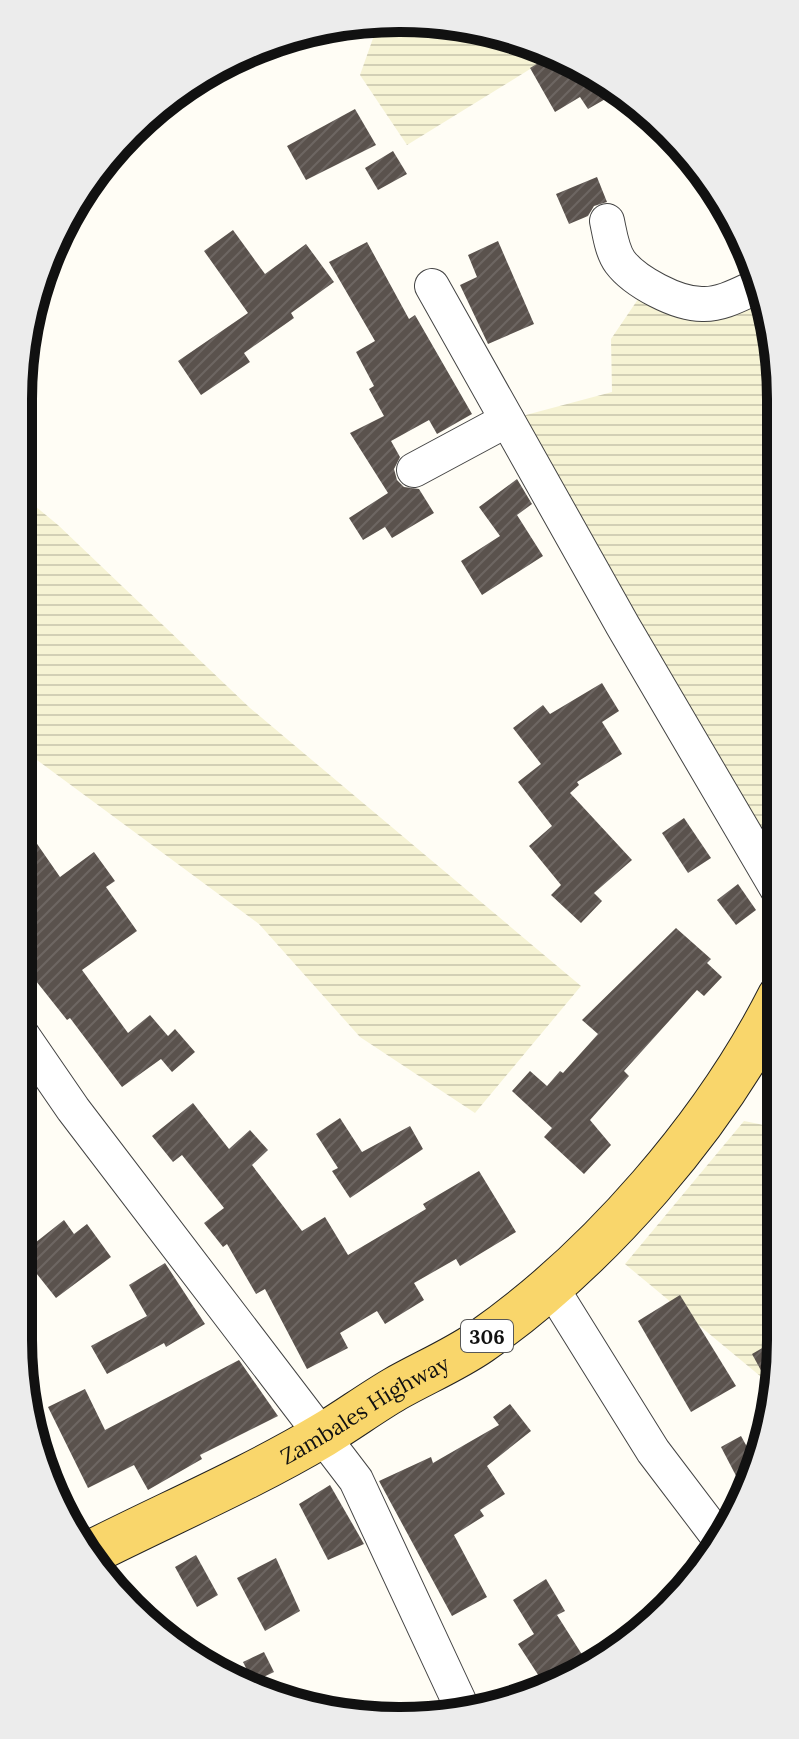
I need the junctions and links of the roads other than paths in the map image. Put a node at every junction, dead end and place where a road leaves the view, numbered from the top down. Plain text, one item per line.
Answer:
1 (607, 221) dead end
2 (432, 286) dead end
3 (750, 289) edge
4 (507, 420) junction
5 (414, 470) dead end
6 (767, 871) edge
7 (767, 1042) edge
8 (32, 1049) edge
9 (551, 1287) junction
10 (322, 1436) junction
11 (713, 1531) edge
12 (98, 1549) edge
13 (459, 1702) edge

1 - 3 street
2 - 4 street
4 - 5 street
4 - 6 street
7 - 9 main road, Zambales Highway / 306
8 - 10 street
9 - 10 main road, Zambales Highway / 306
9 - 11 street
10 - 12 main road, Zambales Highway / 306
10 - 13 street

